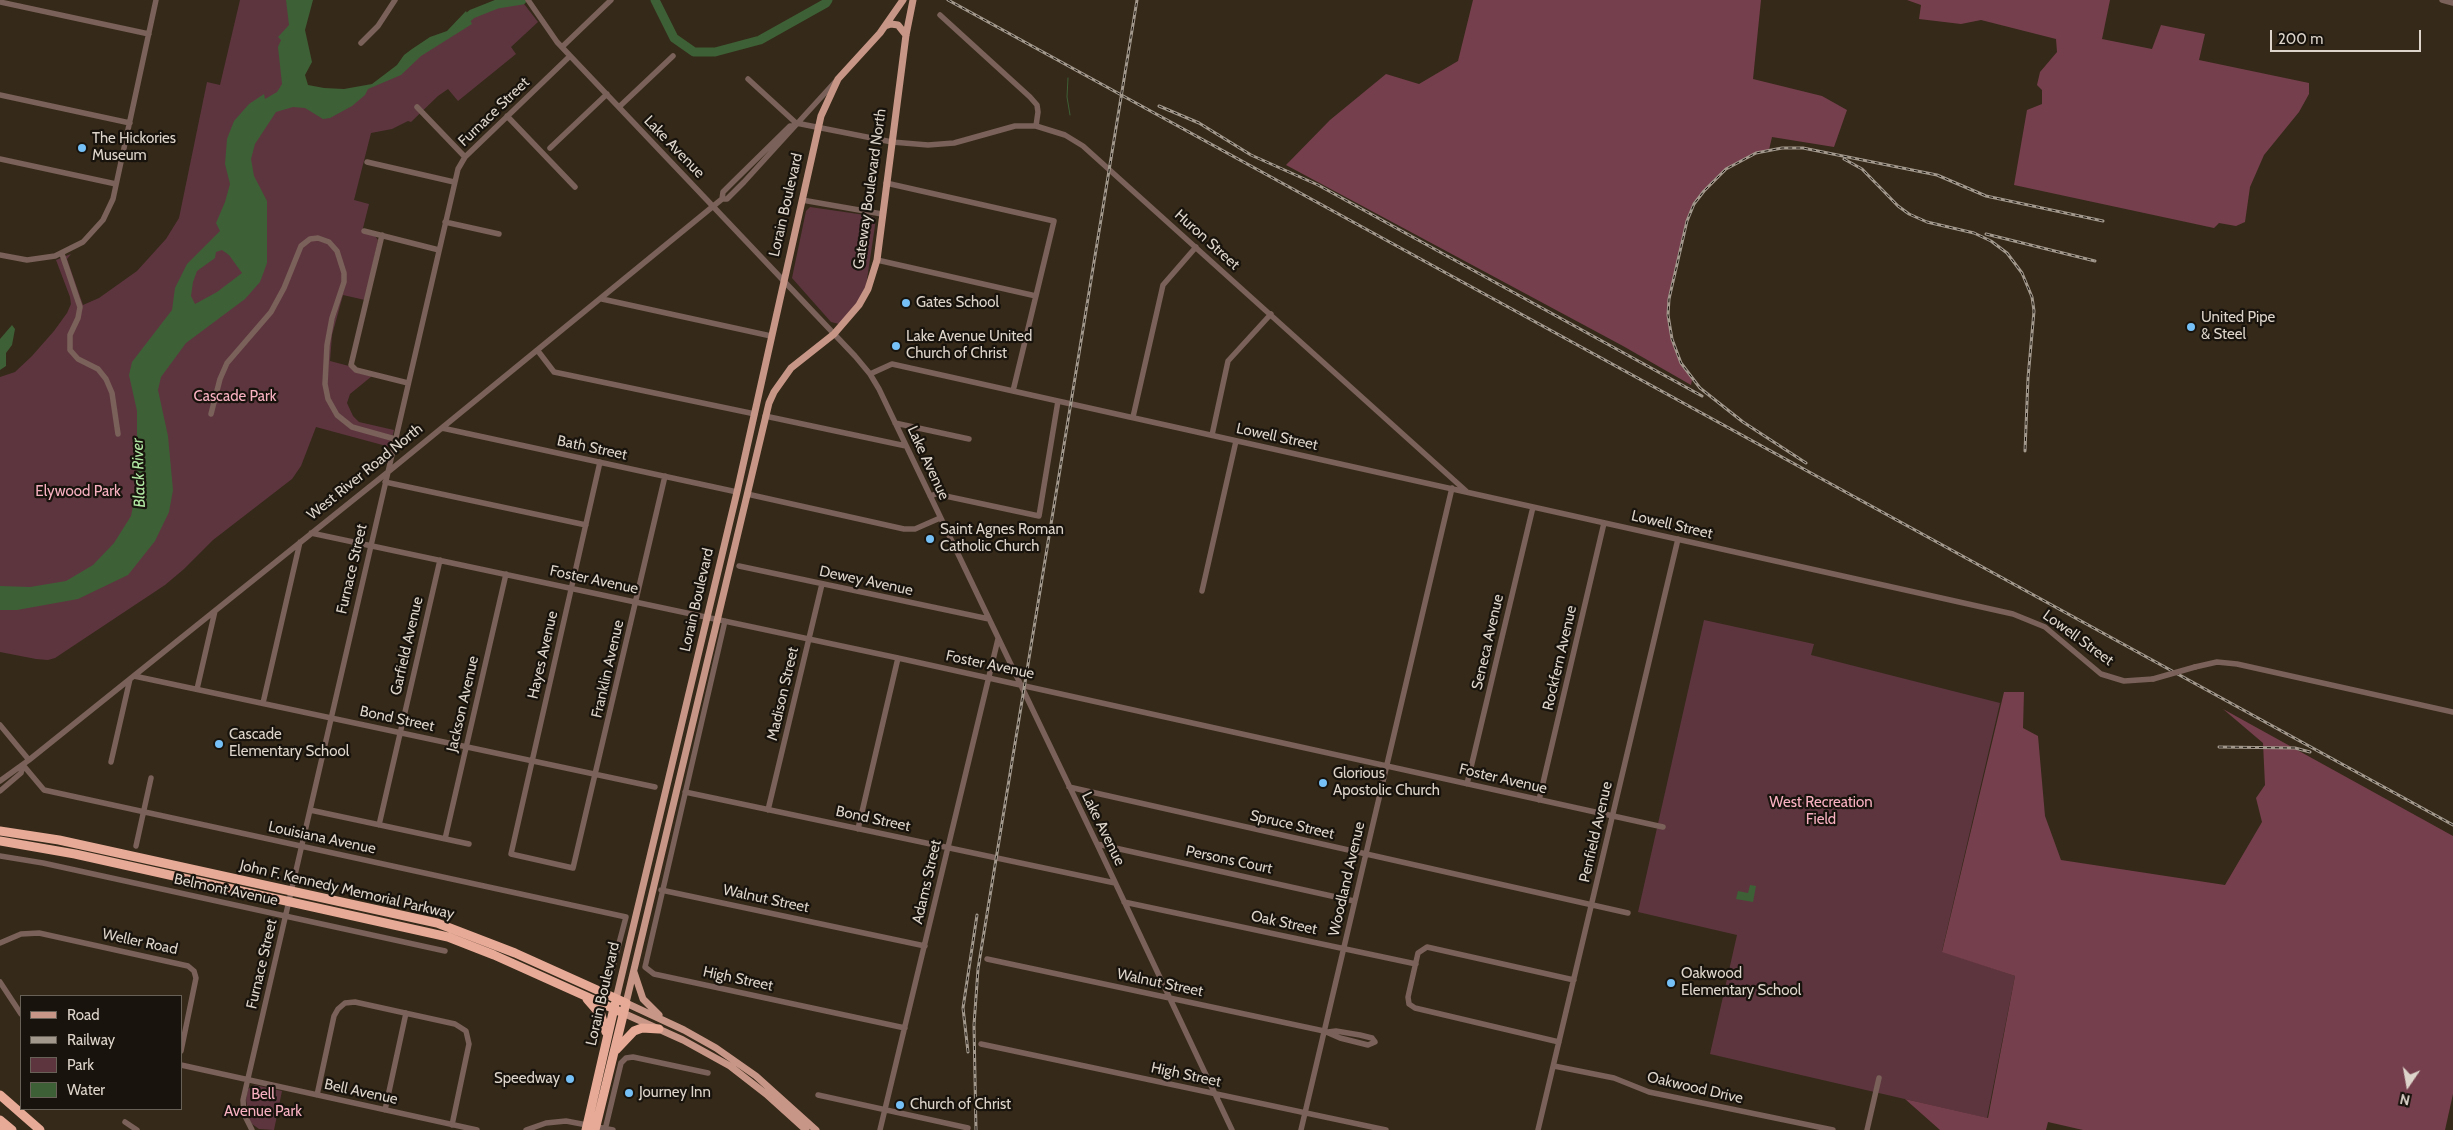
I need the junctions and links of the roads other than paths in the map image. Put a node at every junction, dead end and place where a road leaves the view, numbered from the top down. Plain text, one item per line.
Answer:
1 (156, 0) edge
2 (385, 0) edge
3 (395, 0) edge
4 (528, 0) edge
5 (611, 0) edge
6 (903, 0) edge
7 (913, 0) edge
8 (2442, 0) edge
9 (0, 2) edge
10 (2453, 3) edge
11 (389, 6) junction
12 (940, 15) dead end
13 (885, 26) junction
14 (149, 34) junction
15 (906, 35) junction
16 (361, 43) dead end
17 (562, 47) junction
18 (570, 56) junction
19 (673, 56) dead end
20 (748, 79) dead end
21 (838, 79) junction
22 (607, 94) junction
23 (0, 95) edge
24 (417, 107) dead end
25 (619, 107) junction
26 (507, 116) junction
27 (130, 123) junction
28 (795, 124) junction
29 (1036, 126) junction
30 (818, 127) junction
31 (892, 142) junction
32 (550, 148) dead end
33 (464, 157) junction
34 (0, 159) edge
35 (367, 162) dead end
36 (454, 182) junction
37 (886, 183) junction
38 (116, 184) junction
39 (575, 187) dead end
40 (802, 200) junction
41 (714, 208) junction
42 (882, 214) junction
43 (445, 222) junction
44 (364, 231) dead end
45 (499, 234) dead end
46 (382, 235) junction
47 (1196, 248) junction
48 (439, 250) junction
49 (62, 254) junction
50 (0, 255) edge
51 (876, 260) junction
52 (784, 280) junction
53 (1036, 296) junction
54 (602, 298) junction
55 (1270, 314) junction
56 (834, 334) junction
57 (771, 336) junction
58 (538, 351) junction
59 (870, 374) junction
60 (784, 377) joint
61 (408, 383) junction
62 (1013, 391) junction
63 (1058, 401) junction
64 (211, 414) dead end
65 (755, 414) junction
66 (765, 416) junction
67 (1133, 417) junction
68 (895, 423) junction
69 (442, 428) junction
70 (118, 434) dead end
71 (1212, 435) junction
72 (395, 439) junction
73 (970, 439) dead end
74 (1236, 441) junction
75 (906, 446) junction
76 (600, 462) junction
77 (388, 472) junction
78 (665, 476) junction
79 (385, 482) junction
80 (1452, 488) junction
81 (737, 492) junction
82 (1468, 492) junction
83 (747, 494) junction
84 (930, 496) junction
85 (1533, 506) junction
86 (940, 518) junction
87 (1604, 523) junction
88 (586, 525) junction
89 (311, 533) junction
90 (1678, 539) junction
91 (300, 542) junction
92 (371, 546) junction
93 (440, 560) junction
94 (739, 566) dead end
95 (506, 574) junction
96 (822, 584) junction
97 (571, 588) junction
98 (1202, 591) dead end
99 (636, 602) junction
100 (215, 611) junction
101 (708, 617) junction
102 (989, 619) junction
103 (722, 620) junction
104 (809, 638) junction
105 (998, 639) junction
106 (898, 658) junction
107 (132, 677) junction
108 (989, 678) junction
109 (1019, 684) junction
110 (197, 689) junction
111 (263, 703) junction
112 (2453, 712) edge
113 (331, 717) junction
114 (0, 725) edge
115 (400, 732) junction
116 (466, 746) junction
117 (30, 760) junction
118 (532, 760) junction
119 (111, 762) dead end
120 (23, 765) junction
121 (1387, 766) junction
122 (596, 774) junction
123 (151, 778) dead end
124 (0, 781) edge
125 (1467, 784) junction
126 (655, 786) dead end
127 (1069, 788) junction
128 (0, 791) edge
129 (685, 792) junction
130 (1539, 800) junction
131 (310, 810) junction
132 (768, 810) junction
133 (144, 812) junction
134 (1612, 816) junction
135 (379, 825) junction
136 (1663, 827) dead end
137 (858, 829) junction
138 (0, 831) edge
139 (445, 839) junction
140 (0, 841) edge
141 (469, 844) dead end
142 (1098, 844) junction
143 (136, 846) dead end
144 (301, 846) junction
145 (948, 848) junction
146 (1366, 854) junction
147 (0, 856) edge
148 (574, 868) joint
149 (1115, 883) junction
150 (291, 890) junction
151 (662, 890) junction
152 (289, 900) junction
153 (1354, 901) junction
154 (1124, 902) junction
155 (1592, 905) junction
156 (1628, 913) dead end
157 (285, 916) junction
158 (0, 943) edge
159 (925, 946) junction
160 (1344, 949) junction
161 (445, 951) dead end
162 (987, 959) dead end
163 (1416, 964) junction
164 (612, 970) dead end
165 (634, 970) junction
166 (1574, 980) junction
167 (0, 982) edge
168 (582, 994) junction
169 (1169, 998) junction
170 (615, 1004) junction
171 (624, 1008) junction
172 (20, 1012) edge
173 (406, 1013) junction
174 (672, 1024) junction
175 (905, 1028) junction
176 (659, 1029) junction
177 (1326, 1032) junction
178 (1559, 1042) junction
179 (606, 1043) junction
180 (981, 1044) dead end
181 (182, 1046) edge
182 (614, 1052) junction
183 (182, 1065) edge
184 (1554, 1066) junction
185 (708, 1073) dead end
186 (1880, 1078) dead end
187 (248, 1080) junction
188 (1215, 1094) junction
189 (317, 1095) junction
190 (818, 1095) dead end
191 (0, 1096) edge
192 (384, 1110) junction
193 (885, 1110) junction
194 (1305, 1113) junction
195 (0, 1120) edge
196 (125, 1122) dead end
197 (452, 1125) junction
198 (596, 1128) edge
199 (968, 1128) dead end
200 (12, 1130) edge
201 (40, 1130) edge
202 (137, 1130) edge
203 (252, 1130) edge
204 (477, 1130) edge
205 (526, 1130) edge
206 (613, 1130) edge
207 (806, 1130) edge
208 (816, 1130) edge
209 (880, 1130) edge
210 (1232, 1130) edge
211 (1301, 1130) edge
212 (1386, 1130) edge
213 (1538, 1130) edge
214 (1833, 1130) edge
215 (1867, 1130) edge

1 - 14 street
2 - 11 street
3 - 11 street
4 - 17 street, Lake Avenue
5 - 17 street
6 - 13 main road, West River Road North
7 - 15 main road, Gateway Boulevard North
8 - 10 street
9 - 14 street
11 - 16 street
12 - 29 street
13 - 15 main road
13 - 21 main road, West River Road North
14 - 27 street
15 - 31 main road, Gateway Boulevard North
17 - 18 street, Lake Avenue
18 - 22 street, Lake Avenue
18 - 26 street, Furnace Street
19 - 25 street
20 - 28 street
21 - 28 street, West River Road North
21 - 30 main road, Lorain Boulevard
22 - 25 street, Lake Avenue
22 - 32 street
23 - 27 street
24 - 33 street
25 - 41 street, Lake Avenue
26 - 33 street, Furnace Street
26 - 39 street
27 - 38 street
28 - 30 street
28 - 41 street, West River Road North
29 - 31 street
29 - 47 street, Huron Street
30 - 31 street
30 - 40 main road, Lorain Boulevard
31 - 37 main road, Gateway Boulevard North
33 - 36 street, Furnace Street
34 - 38 street
35 - 36 street
36 - 43 street, Furnace Street
37 - 42 main road, Gateway Boulevard North
37 - 53 street
38 - 49 street
40 - 42 street
40 - 52 main road, Lorain Boulevard
41 - 52 street, Lake Avenue
41 - 54 street, West River Road North
42 - 51 main road, Gateway Boulevard North
43 - 45 street
43 - 48 street, Furnace Street
44 - 46 street
46 - 48 street
46 - 61 street
47 - 55 street, Huron Street
47 - 67 street
48 - 61 street, Furnace Street
49 - 50 street
49 - 70 street
51 - 53 street
51 - 56 main road, Gateway Boulevard North
52 - 56 street, Lake Avenue
52 - 57 main road, Lorain Boulevard
53 - 62 street
54 - 57 street
54 - 58 street, West River Road North
55 - 71 street
55 - 82 street, Huron Street
56 - 59 street, Lake Avenue
56 - 60 main road, Gateway Boulevard North
57 - 65 main road, Lorain Boulevard
58 - 65 street
58 - 69 street, West River Road North
59 - 62 street, Lowell Street
59 - 68 street, Lake Avenue
60 - 66 main road, Lorain Boulevard
61 - 72 street, Furnace Street
62 - 63 street, Lowell Street
63 - 67 street, Lowell Street
63 - 84 street
64 - 72 street
65 - 81 main road, Lorain Boulevard
66 - 75 street
66 - 83 main road, Lorain Boulevard
67 - 71 street, Lowell Street
68 - 73 street
68 - 75 street, Lake Avenue
69 - 76 street, Bath Street
69 - 77 street, West River Road North
71 - 74 street, Lowell Street
72 - 77 street, Furnace Street
74 - 80 street, Lowell Street
74 - 98 street
75 - 84 street, Lake Avenue
76 - 78 street, Bath Street
76 - 88 street, Hayes Avenue
77 - 79 street, Furnace Street
77 - 89 street, West River Road North
78 - 81 street, Bath Street
78 - 99 street, Franklin Avenue
79 - 88 street
79 - 92 street, Furnace Street
80 - 82 street, Lowell Street
80 - 121 street, Woodland Avenue
81 - 101 main road, Lorain Boulevard
82 - 85 street, Lowell Street
83 - 86 street
83 - 103 main road, Lorain Boulevard
84 - 86 street, Lake Avenue
85 - 87 street, Lowell Street
85 - 125 street, Seneca Avenue
86 - 102 street, Lake Avenue
87 - 90 street, Lowell Street
87 - 130 street, Rockfern Avenue
88 - 97 street, Hayes Avenue
89 - 91 street, West River Road North
89 - 92 street, Foster Avenue
90 - 112 street, Lowell Street, bridge
90 - 134 street, Penfield Avenue
91 - 100 street, West River Road North
91 - 111 street
92 - 93 street, Foster Avenue
92 - 113 street, Furnace Street
93 - 95 street, Foster Avenue
93 - 115 street, Garfield Avenue
94 - 96 street, Dewey Avenue
95 - 97 street, Foster Avenue
95 - 116 street, Jackson Avenue
96 - 102 street, Dewey Avenue
96 - 104 street, Madison Street
97 - 99 street, Foster Avenue
97 - 118 street, Hayes Avenue
99 - 101 street, Foster Avenue
99 - 122 street, Franklin Avenue
100 - 107 street, West River Road North
100 - 110 street
101 - 103 street, Foster Avenue
101 - 170 main road, Lorain Boulevard
102 - 105 street, Lake Avenue
103 - 104 street, Foster Avenue
103 - 129 street, Lorain Boulevard
103 - 165 main road, Lorain Boulevard
104 - 106 street, Foster Avenue
104 - 132 street, Madison Street
105 - 108 street, Adams Street
105 - 109 street, Lake Avenue
106 - 108 street, Foster Avenue
106 - 137 street
107 - 110 street, Bond Street
107 - 117 street, West River Road North
107 - 119 street
108 - 109 street, Foster Avenue
108 - 145 street, Adams Street
109 - 121 street, Foster Avenue
109 - 127 street, Lake Avenue
110 - 111 street, Bond Street
111 - 113 street, Bond Street
113 - 115 street, Bond Street
113 - 131 street, Furnace Street
114 - 117 street
115 - 116 street, Bond Street
115 - 135 street, Garfield Avenue
116 - 118 street, Bond Street
116 - 139 street, Jackson Avenue
117 - 120 street, West River Road North
118 - 122 street, Bond Street
118 - 148 street, Hayes Avenue
120 - 124 street, West River Road North
120 - 128 street, West River Road North
120 - 133 street, Louisiana Avenue
121 - 125 street, Foster Avenue
121 - 146 street, Woodland Avenue
122 - 126 street, Bond Street
122 - 148 street, Franklin Avenue
123 - 133 street
125 - 130 street, Foster Avenue
127 - 142 street, Lake Avenue
127 - 146 street, Spruce Street
129 - 132 street, Bond Street
129 - 151 street, Lorain Boulevard
130 - 134 street, Foster Avenue
131 - 135 street
131 - 144 street, Furnace Street
132 - 137 street, Bond Street
133 - 143 street
133 - 144 street, Louisiana Avenue
134 - 136 street, Foster Avenue
134 - 155 street, Penfield Avenue
135 - 139 street
137 - 145 street, Bond Street
138 - 150 highway, John F. Kennedy Memorial Parkway
139 - 141 street
140 - 152 highway, John F. Kennedy Memorial Parkway
142 - 149 street, Lake Avenue
142 - 153 street, Persons Court
144 - 150 street, Furnace Street
144 - 164 street, Louisiana Avenue
145 - 149 street, Bond Street
145 - 159 street, Adams Street
146 - 153 street, Woodland Avenue
146 - 155 street, Spruce Street
147 - 157 street, Belmont Avenue
149 - 154 street, Lake Avenue
150 - 152 street, Furnace Street
150 - 170 highway, John F. Kennedy Memorial Parkway
151 - 159 street, Walnut Street
151 - 175 street, High Street
152 - 157 street, Furnace Street
152 - 168 highway, John F. Kennedy Memorial Parkway
153 - 160 street, Woodland Avenue
154 - 160 street, Oak Street
154 - 169 street, Lake Avenue
155 - 156 street, Spruce Street
155 - 166 street, Penfield Avenue
157 - 161 street, Belmont Avenue
157 - 187 street, Furnace Street
158 - 181 street, Weller Road
159 - 175 street, Adams Street
160 - 163 street, Oak Street
160 - 177 street, Woodland Avenue
162 - 169 street, Walnut Street
163 - 166 street
163 - 178 street
165 - 171 main road, Lorain Boulevard
165 - 174 main road
166 - 178 street, Penfield Avenue
167 - 172 street
168 - 170 highway, John F. Kennedy Memorial Parkway
168 - 179 highway
169 - 177 street, Walnut Street
169 - 188 street, Lake Avenue
170 - 171 highway, John F. Kennedy Memorial Parkway
170 - 179 highway, Lorain Boulevard
171 - 174 main road, John F. Kennedy Memorial Parkway
171 - 176 main road, John F. Kennedy Memorial Parkway
171 - 182 highway, Lorain Boulevard
173 - 189 street
173 - 192 street
173 - 197 street
174 - 208 main road, John F. Kennedy Memorial Parkway
175 - 193 street, Adams Street
176 - 182 highway
176 - 207 main road, John F. Kennedy Memorial Parkway
177 - 177 street, Walnut Street
177 - 194 street, Woodland Avenue
178 - 184 street, Penfield Avenue
179 - 198 highway, Lorain Boulevard
180 - 188 street, High Street
182 - 198 highway, Lorain Boulevard
183 - 187 street, Bell Avenue
184 - 213 street, Penfield Avenue
184 - 214 street, Oakwood Drive
185 - 198 street
186 - 215 street
187 - 189 street, Bell Avenue
187 - 203 street, Furnace Street
188 - 194 street, High Street
188 - 210 street, Lake Avenue
189 - 192 street, Bell Avenue
190 - 193 street
191 - 201 highway
192 - 197 street, Bell Avenue
193 - 199 street
193 - 209 street, Adams Street
194 - 211 street, Woodland Avenue
194 - 212 street, High Street
195 - 200 highway
196 - 202 street
197 - 204 street, Bell Avenue
198 - 205 street
198 - 206 street

